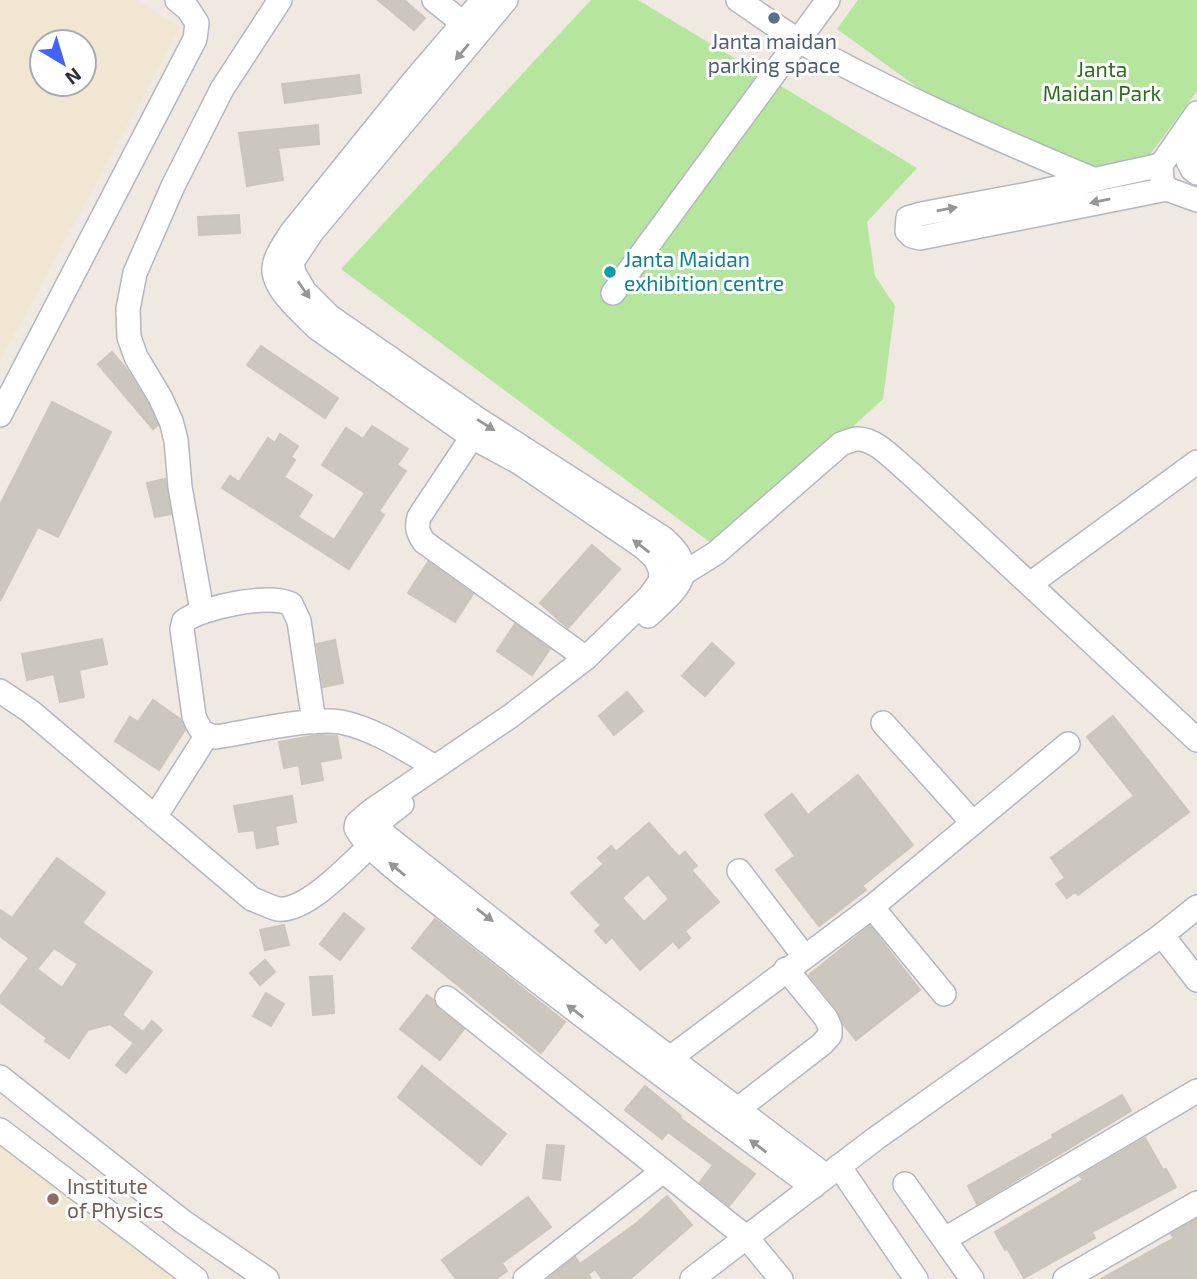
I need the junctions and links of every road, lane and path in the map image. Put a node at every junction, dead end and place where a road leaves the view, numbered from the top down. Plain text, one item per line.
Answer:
1 (177, 0) edge
2 (280, 0) edge
3 (434, 0) edge
4 (483, 0) edge
5 (506, 0) edge
6 (738, 0) edge
7 (828, 0) edge
8 (463, 23) junction
9 (798, 40) junction
10 (1197, 113) edge
11 (1197, 143) edge
12 (1161, 165) junction
13 (1197, 173) edge
14 (1096, 180) junction
15 (1167, 188) junction
16 (1197, 200) edge
17 (613, 293) dead end
18 (0, 415) edge
19 (472, 437) junction
20 (1197, 462) edge
21 (684, 573) junction
22 (1030, 584) junction
23 (202, 611) junction
24 (586, 658) junction
25 (0, 691) edge
26 (313, 722) junction
27 (883, 723) dead end
28 (207, 735) junction
29 (1197, 740) edge
30 (1068, 744) dead end
31 (435, 767) junction
32 (155, 817) junction
33 (973, 822) junction
34 (370, 846) junction
35 (739, 871) dead end
36 (872, 907) junction
37 (1197, 907) edge
38 (1162, 935) junction
39 (795, 962) junction
40 (1197, 980) edge
41 (944, 994) dead end
42 (447, 998) dead end
43 (670, 1058) junction
44 (0, 1077) edge
45 (1197, 1091) edge
46 (738, 1109) junction
47 (0, 1130) edge
48 (663, 1171) junction
49 (826, 1176) junction
50 (905, 1184) dead end
51 (1197, 1203) edge
52 (747, 1238) junction
53 (945, 1239) junction
54 (196, 1279) edge
55 (267, 1279) edge
56 (525, 1279) edge
57 (692, 1279) edge
58 (781, 1279) edge
59 (916, 1279) edge
60 (972, 1279) edge
61 (1065, 1279) edge

1 - 18 street
2 - 23 street
3 - 8 street
4 - 8 street
5 -> 21 street
6 - 9 street
7 - 9 street
8 - 19 street
9 - 14 street
9 - 17 street
10 - 12 street
11 - 13 street
12 - 14 street
12 - 15 street
15 -> 14 street
15 - 16 street
19 - 24 street
24 -> 19 street
20 - 22 street
21 - 22 street
21 -> 43 street
22 - 29 street
23 - 26 street
23 - 28 street
24 - 31 street
25 - 32 street
26 - 28 street
26 - 31 street
27 - 33 street
28 - 32 street
30 - 33 street
31 - 34 street
32 - 34 street
33 - 36 street
49 -> 34 street
35 - 39 street
36 - 39 street
36 - 41 street
37 - 38 street
38 - 40 street
38 - 49 street
39 - 43 street
39 - 46 street
42 - 48 street
43 - 46 street
44 - 55 street
45 - 53 street
46 - 49 street
47 - 54 street
48 - 52 street
48 - 56 street
49 - 52 street
49 - 59 street
50 - 53 street
51 - 61 street
52 - 57 street
52 - 58 street
53 - 60 street

